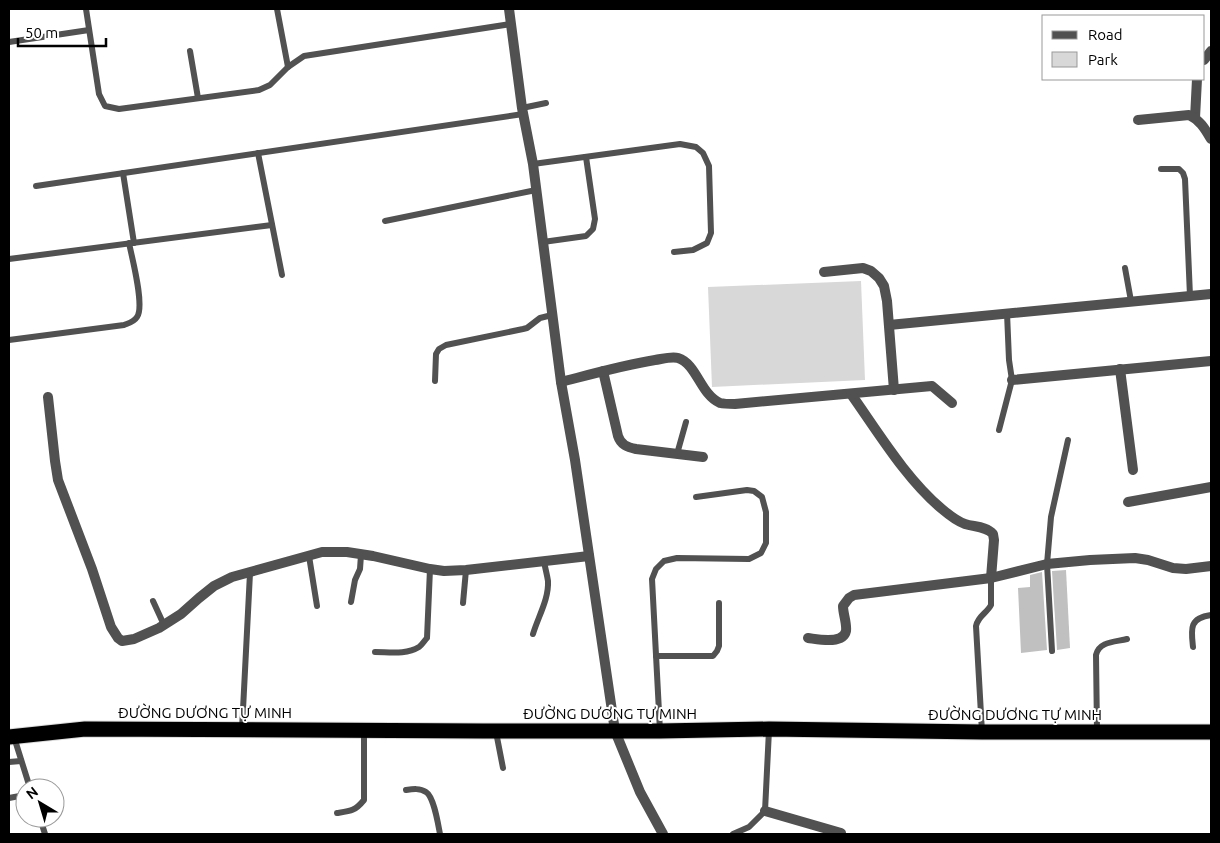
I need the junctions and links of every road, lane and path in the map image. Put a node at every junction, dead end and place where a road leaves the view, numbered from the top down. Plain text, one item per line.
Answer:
1 (86, 9) edge
2 (277, 9) edge
3 (509, 9) edge
4 (510, 24) junction
5 (90, 30) junction
6 (9, 42) edge
7 (190, 51) dead end
8 (288, 67) junction
9 (1197, 80) edge
10 (198, 98) junction
11 (546, 103) dead end
12 (523, 111) junction
13 (1195, 118) junction
14 (1138, 120) dead end
15 (1211, 139) edge
16 (258, 153) junction
17 (586, 157) junction
18 (532, 164) junction
19 (1161, 169) dead end
20 (123, 173) junction
21 (36, 186) dead end
22 (536, 190) junction
23 (385, 221) dead end
24 (272, 225) junction
25 (543, 242) junction
26 (131, 243) junction
27 (674, 252) dead end
28 (9, 259) edge
29 (1125, 268) dead end
30 (824, 272) dead end
31 (282, 275) dead end
32 (1211, 294) edge
33 (1190, 296) junction
34 (1131, 302) junction
35 (1007, 313) junction
36 (552, 315) junction
37 (889, 325) junction
38 (9, 340) edge
39 (1211, 361) edge
40 (1120, 369) junction
41 (603, 371) junction
42 (435, 380) dead end
43 (1012, 380) junction
44 (561, 382) junction
45 (894, 390) junction
46 (851, 394) junction
47 (48, 397) dead end
48 (952, 402) dead end
49 (686, 422) dead end
50 (999, 430) dead end
51 (1068, 440) dead end
52 (677, 454) junction
53 (703, 457) dead end
54 (1132, 470) dead end
55 (1211, 487) edge
56 (696, 497) dead end
57 (1128, 502) dead end
58 (361, 555) junction
59 (309, 556) junction
60 (589, 556) junction
61 (544, 561) junction
62 (1047, 564) junction
63 (1211, 566) edge
64 (430, 569) junction
65 (466, 570) junction
66 (250, 572) junction
67 (992, 578) junction
68 (153, 601) dead end
69 (351, 602) dead end
70 (463, 603) dead end
71 (719, 603) dead end
72 (317, 606) dead end
73 (1211, 615) edge
74 (164, 625) junction
75 (533, 634) dead end
76 (808, 638) dead end
77 (1127, 639) dead end
78 (1193, 647) dead end
79 (1052, 651) dead end
80 (375, 652) dead end
81 (656, 656) junction
82 (769, 729) junction
83 (242, 730) junction
84 (364, 730) junction
85 (496, 731) junction
86 (616, 731) junction
87 (660, 731) junction
88 (982, 732) junction
89 (1098, 732) junction
90 (1211, 732) edge
91 (11, 736) edge
92 (21, 760) junction
93 (9, 762) edge
94 (503, 768) dead end
95 (27, 778) edge
96 (406, 790) dead end
97 (765, 811) junction
98 (337, 813) dead end
99 (841, 833) edge
100 (440, 834) edge
101 (663, 834) edge
102 (733, 834) edge

1 - 5 lane
2 - 8 lane
3 - 4 street
4 - 8 lane
4 - 12 street
5 - 6 lane
5 - 10 lane
7 - 10 lane
8 - 10 lane
9 - 13 street
11 - 12 lane
12 - 16 lane
12 - 18 street
13 - 14 street
13 - 15 street
16 - 20 lane
16 - 24 lane
17 - 18 lane
17 - 25 lane
17 - 27 lane
18 - 22 street
19 - 33 lane
20 - 21 lane
20 - 26 lane
22 - 23 lane
22 - 25 street
24 - 26 lane
24 - 31 lane
25 - 36 street
26 - 28 lane
26 - 38 lane
29 - 34 lane
30 - 37 street
32 - 33 street
33 - 34 street
34 - 35 street
35 - 37 street
35 - 43 lane
36 - 42 lane
36 - 44 street
37 - 45 street
39 - 40 street
40 - 43 street
40 - 54 street
41 - 44 street
41 - 46 street
41 - 52 street
43 - 50 lane
44 - 60 street
45 - 46 street
45 - 48 street
46 - 67 street
47 - 74 street
49 - 52 lane
51 - 62 lane
52 - 53 street
55 - 57 street
56 - 81 lane
58 - 59 street
58 - 64 street
58 - 69 lane
59 - 66 street
59 - 72 lane
60 - 61 street
60 - 86 street
61 - 65 street
61 - 75 lane
62 - 63 street
62 - 67 street
62 - 79 lane
64 - 65 street
64 - 80 lane
65 - 70 lane
66 - 74 street
66 - 83 lane
67 - 76 street
67 - 88 lane
68 - 74 lane
71 - 81 lane
73 - 78 lane
77 - 89 lane
81 - 87 lane
82 - 87 highway, ĐƯỜNG DƯƠNG TỰ MINH
82 - 88 highway, ĐƯỜNG DƯƠNG TỰ MINH
82 - 97 lane
83 - 84 highway, ĐƯỜNG DƯƠNG TỰ MINH
83 - 91 highway, ĐƯỜNG DƯƠNG TỰ MINH
84 - 85 highway, ĐƯỜNG DƯƠNG TỰ MINH
84 - 98 lane
85 - 86 highway, ĐƯỜNG DƯƠNG TỰ MINH
85 - 94 lane
86 - 87 highway, ĐƯỜNG DƯƠNG TỰ MINH
86 - 101 street
88 - 89 highway, ĐƯỜNG DƯƠNG TỰ MINH
89 - 90 highway, ĐƯỜNG DƯƠNG TỰ MINH
91 - 92 lane
92 - 93 lane
92 - 95 lane
96 - 100 lane
97 - 99 street
97 - 102 lane

